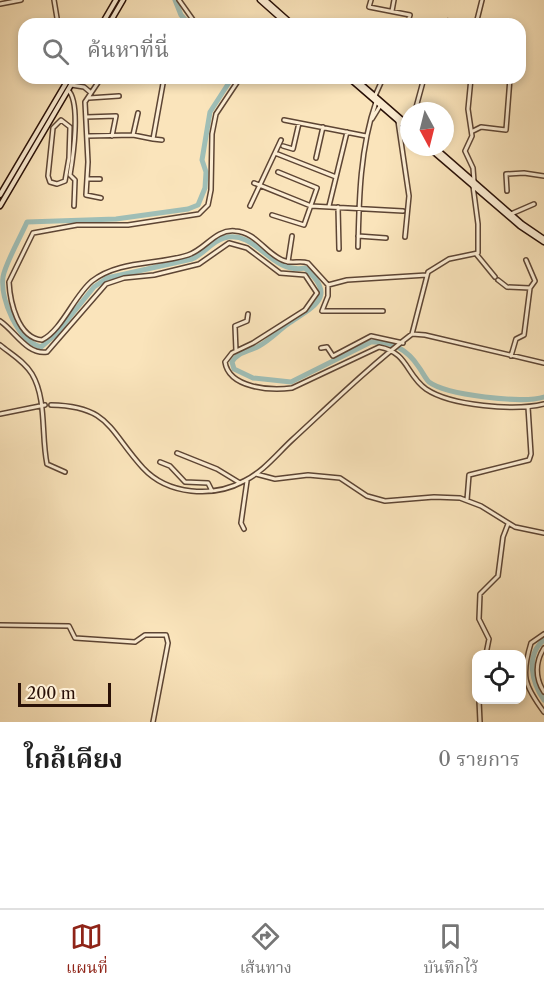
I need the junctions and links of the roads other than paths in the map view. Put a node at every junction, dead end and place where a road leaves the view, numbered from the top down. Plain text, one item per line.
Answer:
1 (21, 0) edge
2 (54, 0) edge
3 (116, 0) edge
4 (123, 0) edge
5 (179, 0) edge
6 (260, 0) edge
7 (265, 0) edge
8 (371, 0) edge
9 (394, 0) edge
10 (482, 0) edge
11 (0, 4) edge
12 (392, 11) junction
13 (57, 18) edge
14 (106, 18) edge
15 (112, 18) edge
16 (192, 18) edge
17 (280, 18) edge
18 (285, 18) edge
19 (409, 18) edge
20 (478, 18) edge
21 (65, 84) edge
22 (97, 84) edge
23 (163, 84) edge
24 (236, 84) edge
25 (355, 84) edge
26 (361, 84) edge
27 (380, 84) edge
28 (422, 84) edge
29 (470, 84) edge
30 (510, 84) edge
31 (71, 85) joint
32 (68, 90) junction
33 (90, 92) junction
34 (118, 96) dead end
35 (375, 96) junction
36 (88, 98) junction
37 (376, 102) junction
38 (417, 102) edge
39 (380, 106) junction
40 (138, 113) dead end
41 (86, 117) junction
42 (284, 120) dead end
43 (371, 120) junction
44 (400, 120) edge
45 (398, 121) joint
46 (299, 123) junction
47 (47, 125) junction
48 (323, 127) junction
49 (53, 128) junction
50 (473, 131) junction
51 (347, 132) junction
52 (133, 135) junction
53 (366, 135) junction
54 (88, 136) junction
55 (112, 136) junction
56 (153, 139) junction
57 (162, 140) dead end
58 (281, 140) dead end
59 (283, 146) dead end
60 (275, 153) junction
61 (439, 156) edge
62 (443, 156) edge
63 (316, 159) dead end
64 (278, 172) dead end
65 (544, 176) edge
66 (336, 177) junction
67 (87, 179) junction
68 (100, 179) dead end
69 (255, 183) dead end
70 (473, 184) junction
71 (260, 185) junction
72 (507, 191) dead end
73 (0, 195) edge
74 (101, 198) dead end
75 (534, 204) dead end
76 (0, 206) edge
77 (74, 206) dead end
78 (250, 206) dead end
79 (311, 206) junction
80 (328, 206) junction
81 (338, 207) junction
82 (358, 208) junction
83 (404, 211) dead end
84 (511, 214) junction
85 (272, 215) dead end
86 (292, 236) dead end
87 (358, 236) junction
88 (405, 237) dead end
89 (386, 238) dead end
90 (544, 240) edge
91 (358, 247) dead end
92 (339, 249) dead end
93 (477, 255) junction
94 (526, 260) dead end
95 (288, 262) junction
96 (427, 275) junction
97 (328, 285) junction
98 (530, 288) junction
99 (383, 312) dead end
100 (248, 314) dead end
101 (0, 321) edge
102 (412, 334) junction
103 (402, 344) junction
104 (0, 345) edge
105 (321, 348) dead end
106 (395, 350) junction
107 (236, 351) junction
108 (511, 357) junction
109 (544, 363) edge
110 (544, 404) edge
111 (43, 405) junction
112 (51, 405) dead end
113 (528, 407) junction
114 (0, 414) edge
115 (177, 453) dead end
116 (160, 462) dead end
117 (65, 472) dead end
118 (256, 474) junction
119 (248, 479) junction
120 (240, 483) junction
121 (212, 491) junction
122 (467, 500) junction
123 (508, 524) junction
124 (244, 529) dead end
125 (544, 533) edge
126 (0, 626) edge
127 (544, 634) edge
128 (544, 648) edge
129 (487, 650) edge
130 (544, 692) edge
131 (479, 704) edge
132 (544, 712) edge
133 (153, 722) edge
134 (480, 722) edge

1 - 11 street
2 - 13 street
3 - 14 street
4 - 15 street
5 - 16 street
6 - 17 street
7 - 18 street
8 - 12 street
9 - 12 street
10 - 20 street
12 - 19 street
21 - 73 street
22 - 33 street
23 - 56 street
24 - 95 street
25 - 37 street
26 - 35 street
27 - 35 street
28 - 38 street
29 - 50 street
30 - 50 street
31 - 32 street
31 - 33 street
32 - 47 street
32 - 77 street
33 - 36 street
34 - 36 street
35 - 44 street
36 - 41 street
37 - 39 street
37 - 43 street
39 - 43 street
39 - 45 street
40 - 52 street
41 - 54 street
41 - 55 street
42 - 46 street
43 - 53 street
45 - 88 street
46 - 48 street
46 - 59 street
47 - 49 street
47 - 76 street
48 - 51 street
48 - 63 street
49 - 49 street
50 - 70 street
51 - 53 street
51 - 66 street
52 - 55 street
52 - 56 street
53 - 82 street
54 - 55 street
54 - 67 street
56 - 57 street
58 - 60 street
60 - 66 street
60 - 71 street
61 - 70 street
62 - 70 street
64 - 79 street
65 - 72 street
66 - 80 street
67 - 68 street
67 - 74 street
69 - 71 street
70 - 84 street
70 - 90 street
70 - 93 street
71 - 78 street
71 - 79 street
75 - 84 street
79 - 80 street
79 - 85 street
80 - 81 street
81 - 82 street
81 - 92 street
82 - 83 street
82 - 87 street
84 - 90 street
86 - 95 street
87 - 89 street
87 - 91 street
93 - 96 street
93 - 98 street
94 - 98 street
95 - 97 street
96 - 97 street
96 - 102 street
97 - 99 street
98 - 108 street
100 - 107 street
101 - 107 street
102 - 103 street
102 - 108 street
103 - 105 street
103 - 106 street
104 - 111 street
106 - 107 street
106 - 113 street
106 - 118 street
108 - 109 street
110 - 113 street
111 - 114 street
111 - 117 street
112 - 121 street
113 - 122 street
115 - 120 street
116 - 121 street
118 - 119 street
118 - 122 street
119 - 120 street
119 - 124 street
120 - 121 street
122 - 123 street
123 - 125 street
123 - 129 street
126 - 133 street
127 - 132 street
128 - 130 street
131 - 134 street

